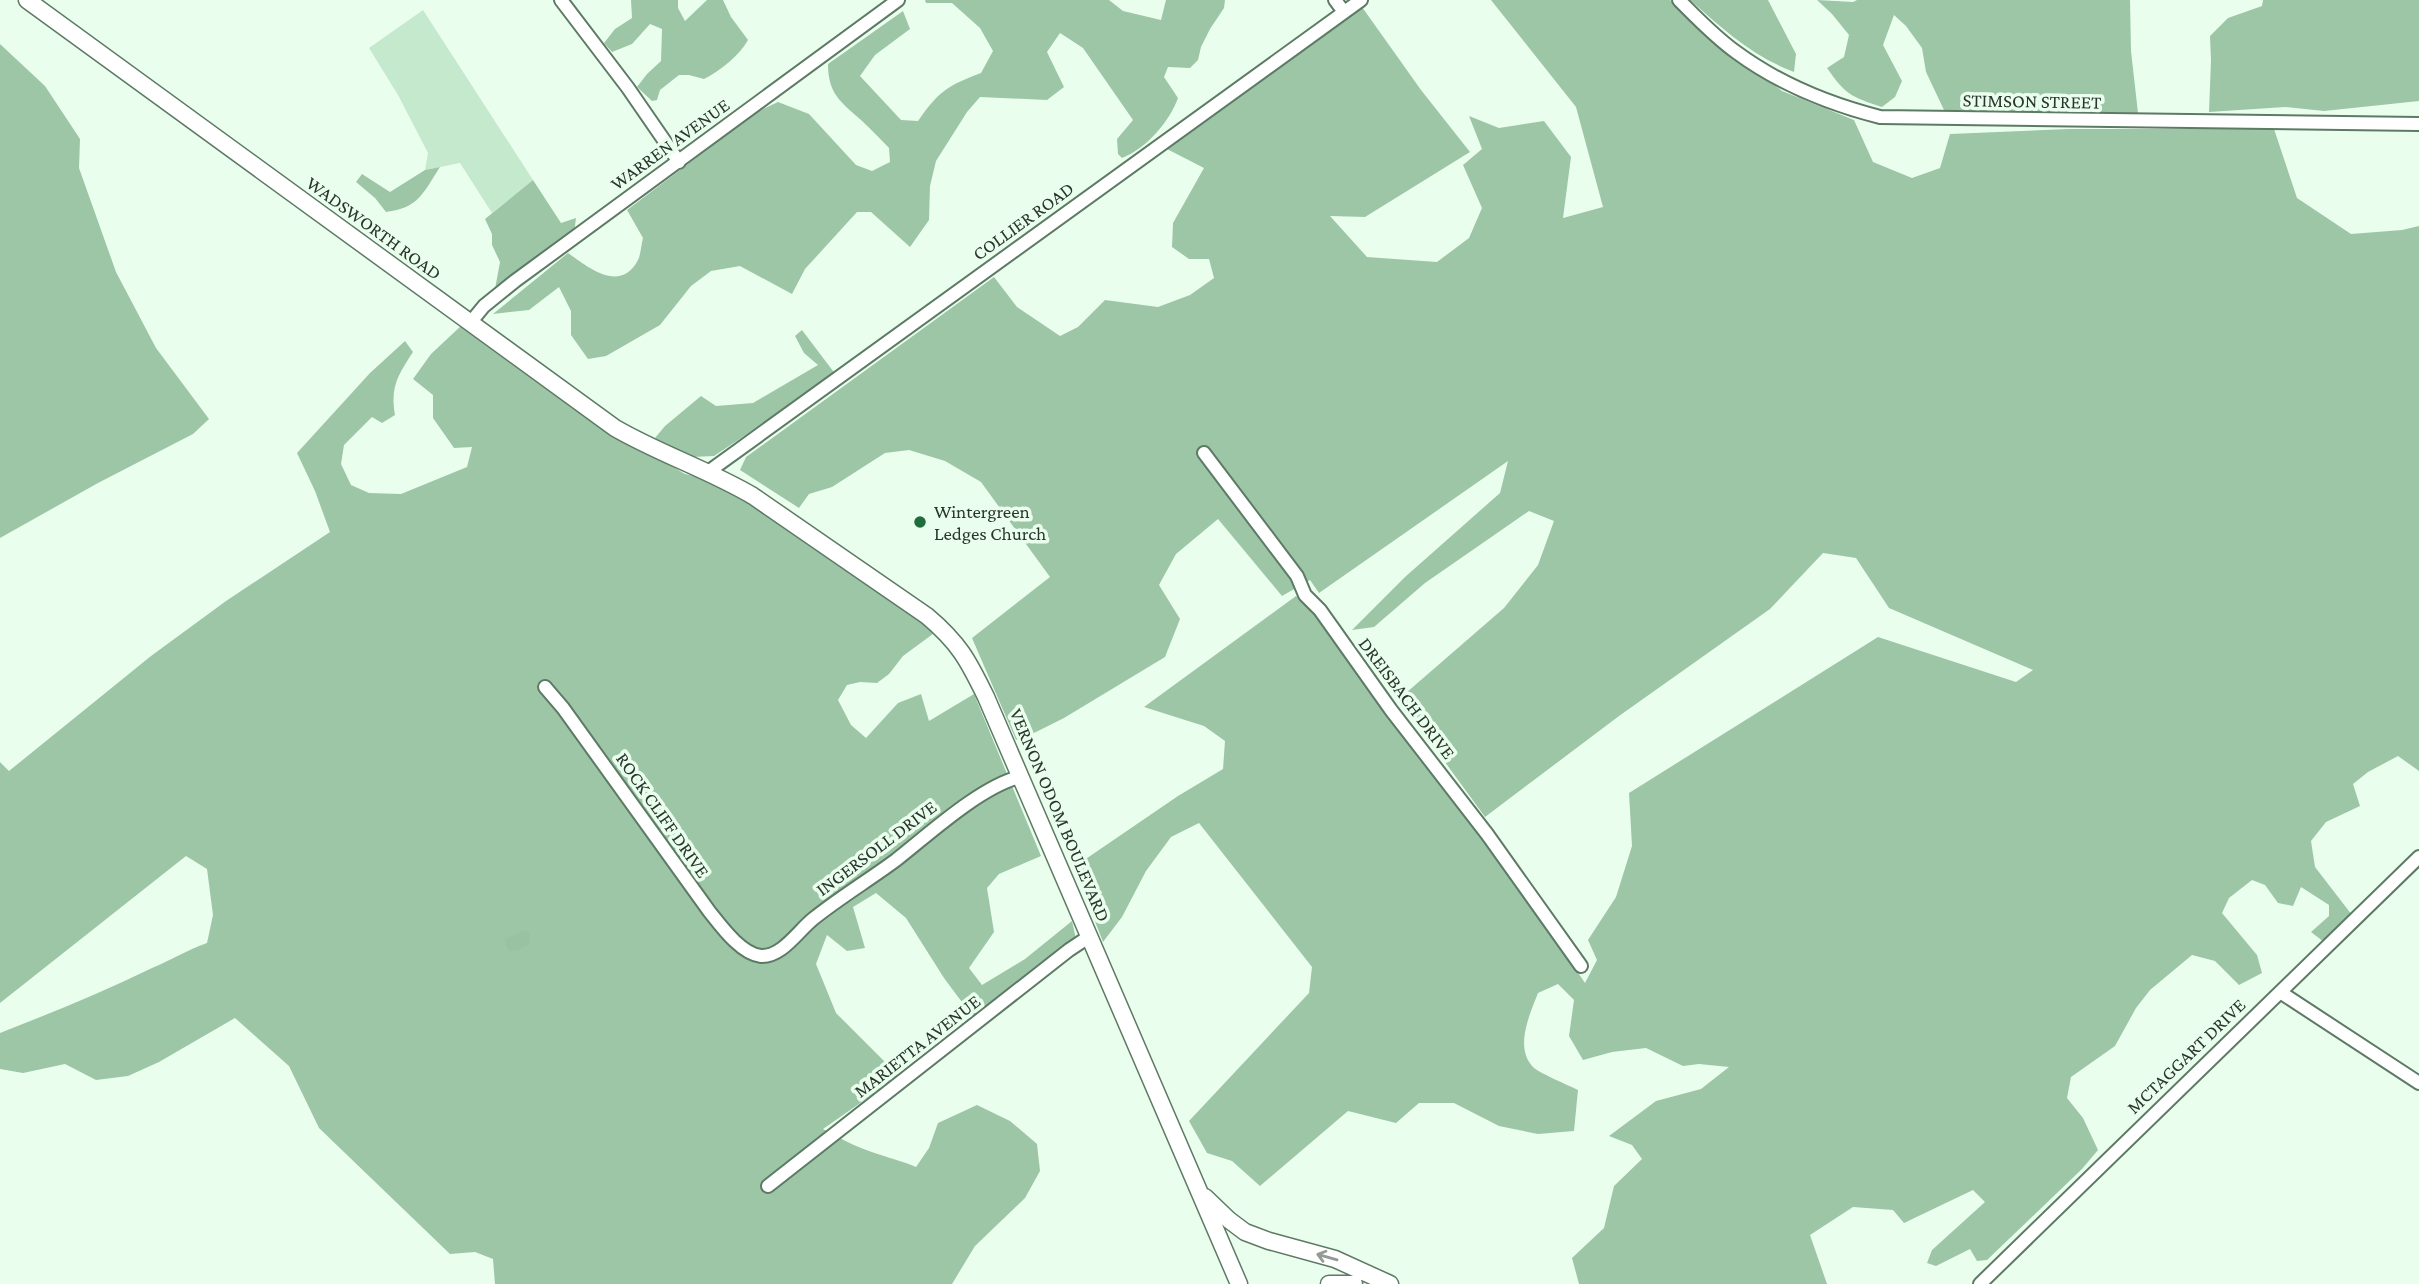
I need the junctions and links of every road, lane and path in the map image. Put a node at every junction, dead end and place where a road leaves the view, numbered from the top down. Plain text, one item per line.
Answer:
1 (27, 0) edge
2 (561, 0) edge
3 (898, 0) edge
4 (1335, 0) edge
5 (1360, 0) edge
6 (1679, 0) edge
7 (1344, 12) junction
8 (2419, 124) edge
9 (679, 162) junction
10 (470, 323) junction
11 (1204, 453) dead end
12 (708, 472) junction
13 (545, 687) dead end
14 (1020, 777) junction
15 (2419, 857) edge
16 (1090, 936) junction
17 (760, 956) joint
18 (1581, 966) dead end
19 (2280, 992) junction
20 (2419, 1083) edge
21 (768, 1186) dead end
22 (1199, 1190) junction
23 (1239, 1284) edge
24 (1329, 1284) edge
25 (1354, 1284) edge
26 (1390, 1284) edge
27 (1980, 1284) edge

1 - 10 main road, WADSWORTH ROAD
2 - 9 street
3 - 9 street, WARREN AVENUE
4 - 7 street
5 - 7 street, COLLIER ROAD
6 - 8 street, STIMSON STREET
7 - 12 street, COLLIER ROAD
9 - 10 street, WARREN AVENUE
10 - 12 main road, WADSWORTH ROAD
11 - 18 street, DREISBACH DRIVE
12 - 14 main road, VERNON ODOM BOULEVARD
13 - 17 street, ROCK CLIFF DRIVE
14 - 16 main road, VERNON ODOM BOULEVARD
14 - 17 street, INGERSOLL DRIVE
15 - 19 street, MCTAGGART DRIVE
16 - 21 street, MARIETTA AVENUE
16 - 22 main road, VERNON ODOM BOULEVARD
19 - 20 street
19 - 27 street, MCTAGGART DRIVE
22 - 23 main road, VERNON ODOM BOULEVARD
26 -> 22 main road
24 - 25 main road

